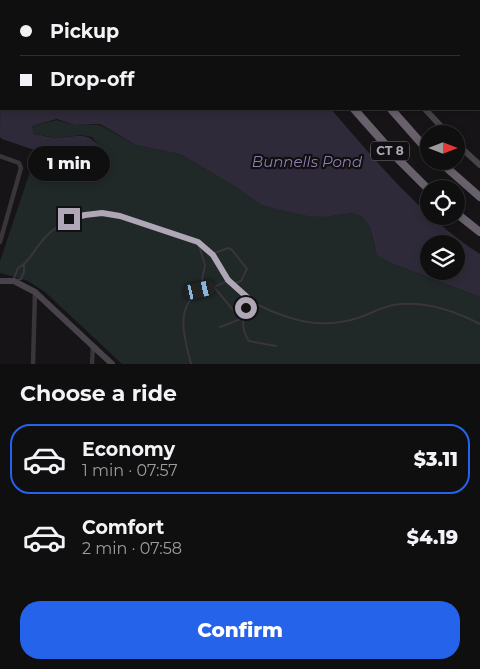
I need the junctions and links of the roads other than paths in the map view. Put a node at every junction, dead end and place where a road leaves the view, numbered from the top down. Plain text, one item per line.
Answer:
1 (355, 110) edge
2 (391, 110) edge
3 (426, 110) edge
4 (440, 125) edge
5 (420, 142) edge
6 (465, 151) edge
7 (0, 156) edge
8 (480, 165) edge
9 (449, 170) edge
10 (420, 181) edge
11 (480, 197) edge
12 (465, 220) edge
13 (480, 232) edge
14 (0, 242) edge
15 (198, 242) junction
16 (212, 254) junction
17 (24, 266) junction
18 (14, 280) junction
19 (228, 280) junction
20 (0, 281) edge
21 (232, 284) junction
22 (214, 287) junction
23 (200, 290) junction
24 (35, 292) junction
25 (248, 298) junction
26 (243, 318) junction
27 (480, 324) edge
28 (220, 326) dead end
29 (93, 345) junction
30 (276, 346) dead end
31 (33, 364) edge
32 (92, 364) edge
33 (112, 364) edge
34 (191, 364) edge

1 - 10 highway, CT 8
2 - 5 highway, CT 8
3 - 4 main road
6 - 8 main road
7 - 14 street
9 - 11 highway
12 - 13 highway
15 - 16 lane
15 - 17 lane
15 - 23 lane
16 - 19 lane
16 - 21 lane
17 - 18 lane
17 - 18 lane
18 - 20 main road
18 - 24 main road
19 - 21 lane
19 - 22 lane
21 - 25 lane
22 - 23 lane
22 - 26 lane
23 - 34 lane
24 - 29 main road
24 - 31 street
25 - 26 lane
25 - 27 lane
26 - 28 lane
26 - 30 lane
29 - 32 street
29 - 33 main road

